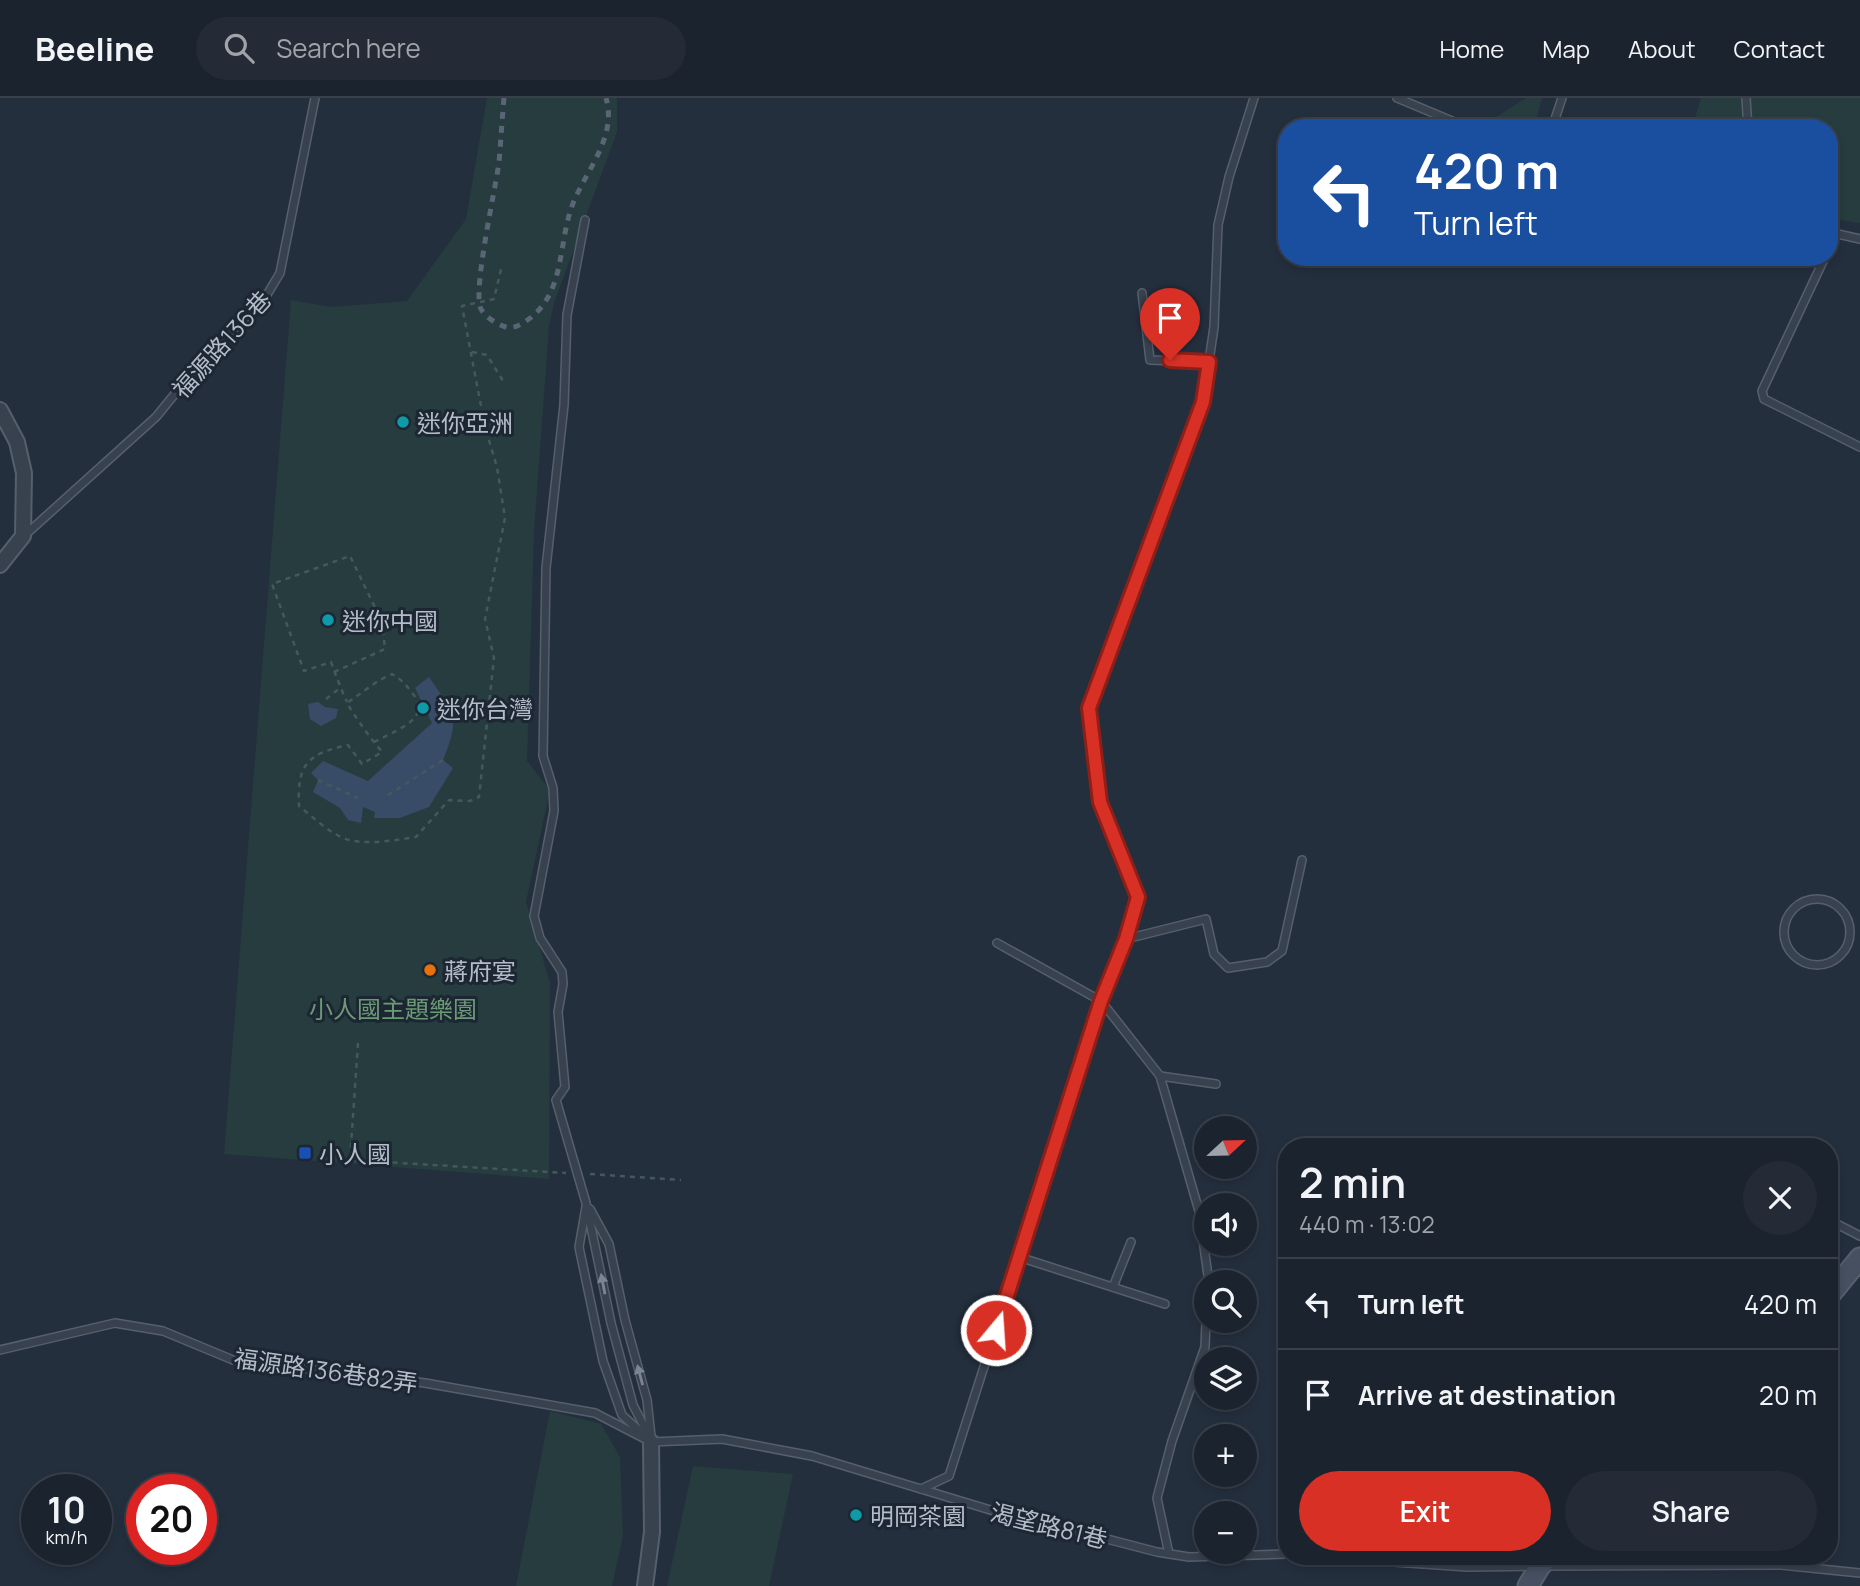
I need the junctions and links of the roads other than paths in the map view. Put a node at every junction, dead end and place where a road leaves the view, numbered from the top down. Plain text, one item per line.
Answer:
1 (315, 98) edge
2 (1254, 98) edge
3 (1398, 98) edge
4 (1562, 98) edge
5 (1746, 98) edge
6 (1448, 119) edge
7 (1555, 119) edge
8 (1747, 119) edge
9 (585, 219) dead end
10 (1838, 234) edge
11 (1860, 239) edge
12 (1821, 266) edge
13 (1142, 293) dead end
14 (1209, 362) junction
15 (0, 411) edge
16 (1860, 447) edge
17 (23, 536) junction
18 (0, 565) edge
19 (1302, 860) dead end
20 (1850, 933) junction
21 (1126, 939) junction
22 (1860, 940) edge
23 (997, 943) dead end
24 (1101, 1001) junction
25 (1160, 1076) junction
26 (1216, 1084) dead end
27 (586, 1203) junction
28 (1838, 1225) edge
29 (1860, 1236) edge
30 (1131, 1242) dead end
31 (1019, 1256) junction
32 (1860, 1258) edge
33 (1207, 1270) edge
34 (1838, 1285) edge
35 (1113, 1287) junction
36 (1165, 1304) dead end
37 (1206, 1333) edge
38 (0, 1350) edge
39 (651, 1442) junction
40 (921, 1489) junction
41 (1169, 1554) junction
42 (1278, 1554) edge
43 (1438, 1565) edge
44 (1493, 1565) edge
45 (1542, 1565) edge
46 (1734, 1565) edge
47 (1860, 1573) edge
48 (645, 1586) edge
49 (1528, 1586) edge

1 - 17 lane, 福源路136巷
2 - 14 lane
3 - 6 lane
4 - 7 lane
5 - 8 lane
9 - 27 lane
10 - 11 lane
12 - 16 lane
13 - 14 lane
14 - 21 lane
15 - 17 street
17 - 18 street, 福源路136巷
19 - 21 lane
20 - 20 lane
20 - 22 lane
21 - 24 lane
23 - 24 lane
24 - 25 lane
24 - 31 lane
25 - 26 lane
25 - 33 lane
39 -> 27 lane
39 -> 27 lane
27 - 39 lane
28 - 29 lane
30 - 35 lane
31 - 35 lane
31 - 40 lane
32 - 34 street
35 - 36 lane
37 - 41 lane
38 - 39 lane, 福源路136巷82弄
39 - 40 lane, 渴望路81巷
39 - 48 street
40 - 41 lane, 渴望路81巷
41 - 42 lane, 渴望路81巷
43 - 44 lane
45 - 49 street
46 - 47 lane

